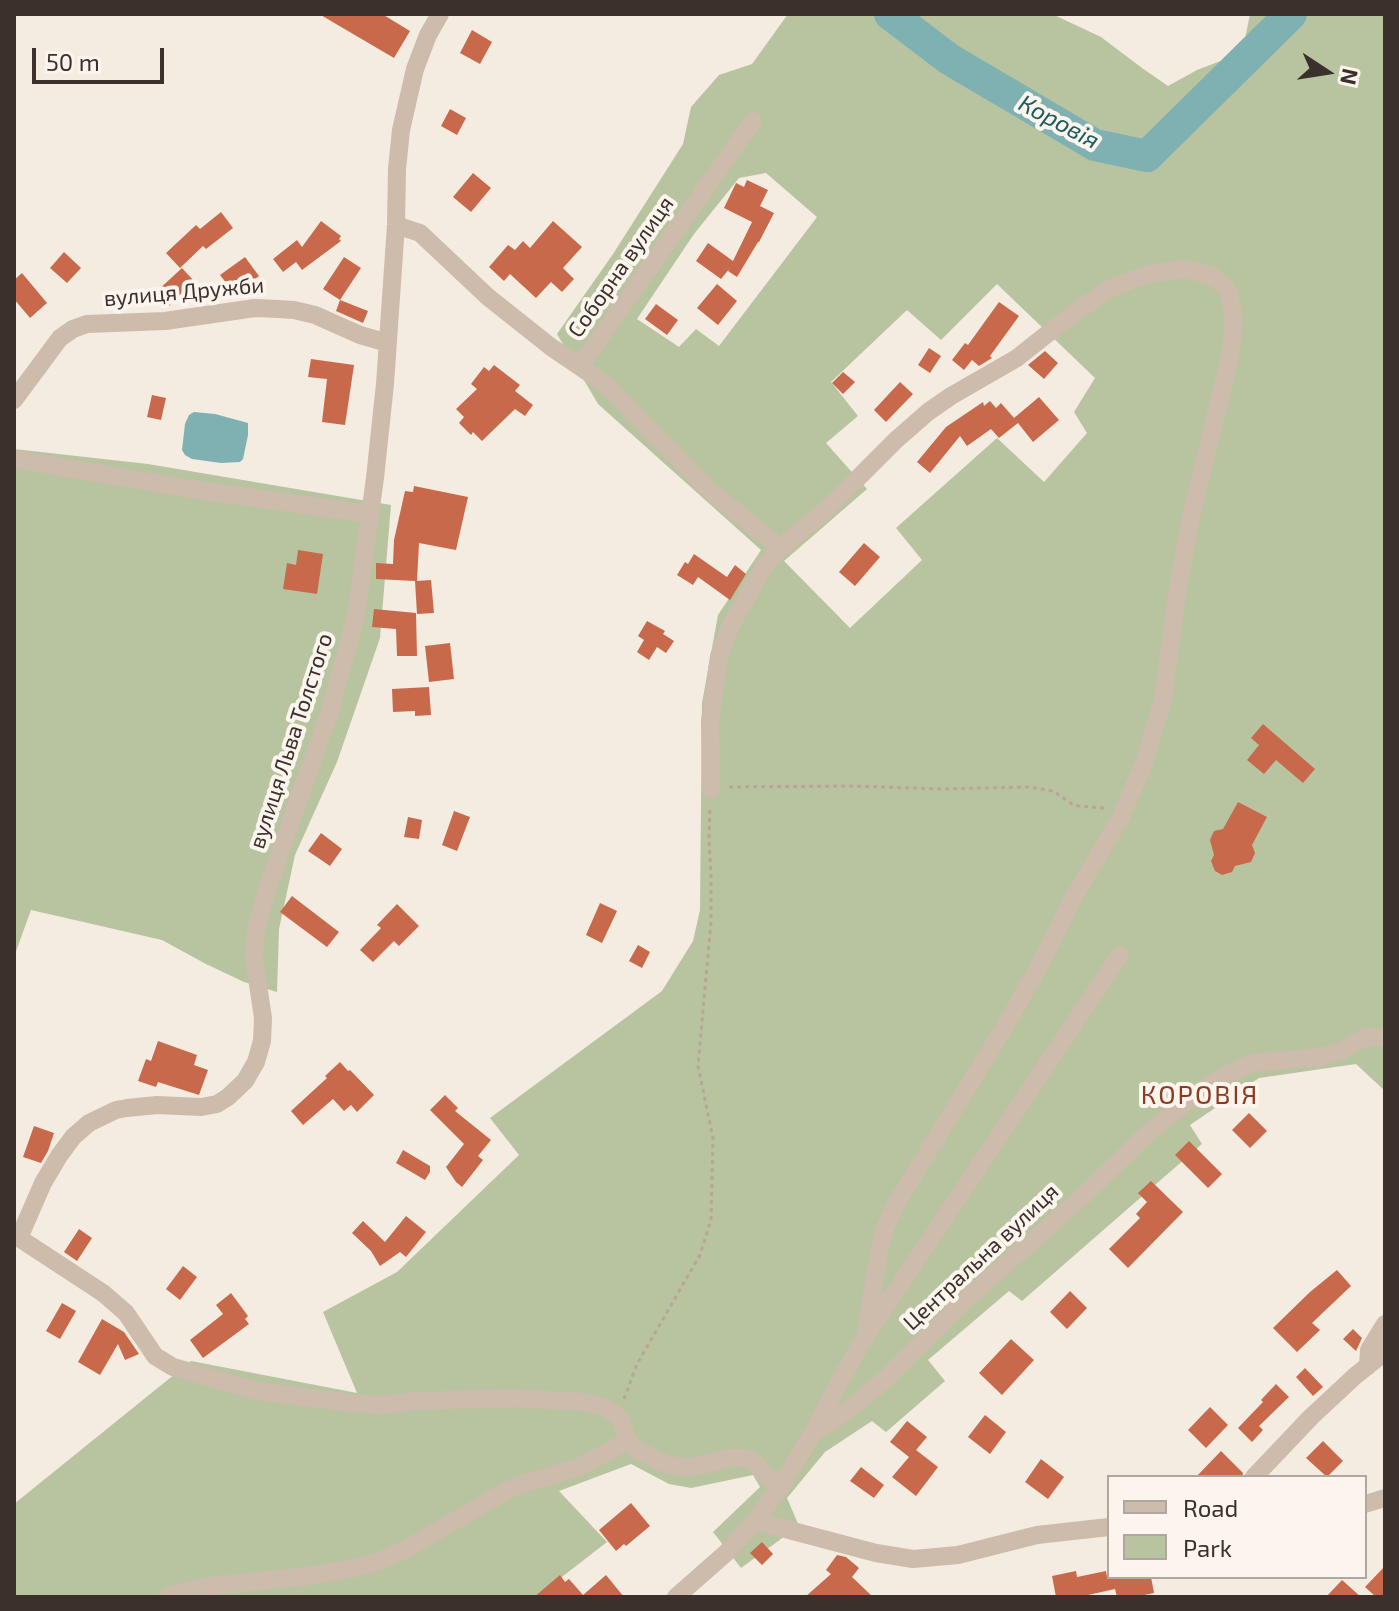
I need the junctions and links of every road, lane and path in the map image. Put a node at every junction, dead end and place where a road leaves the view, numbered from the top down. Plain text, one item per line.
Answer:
1 (440, 14) edge
2 (753, 121) dead end
3 (396, 225) junction
4 (388, 343) junction
5 (580, 366) junction
6 (14, 400) edge
7 (14, 459) edge
8 (369, 514) junction
9 (780, 548) junction
10 (711, 789) junction
11 (1121, 817) junction
12 (1120, 955) dead end
13 (1379, 1036) edge
14 (16, 1238) edge
15 (1385, 1324) edge
16 (865, 1337) junction
17 (1385, 1352) edge
18 (1368, 1366) junction
19 (620, 1418) junction
20 (813, 1433) junction
21 (628, 1441) junction
22 (1256, 1475) edge
23 (779, 1489) junction
24 (755, 1521) junction
25 (1107, 1527) edge
26 (167, 1597) edge
27 (676, 1597) edge

1 - 3 street, вулиця Льва Толстого
2 - 5 street, Соборна вулиця
3 - 4 street, вулиця Льва Толстого
3 - 5 street, Соборна вулиця
4 - 6 street, вулиця Дружби
4 - 8 street, вулиця Льва Толстого
5 - 9 street
7 - 8 street
8 - 14 street, вулиця Льва Толстого
9 - 10 street
9 - 11 street
10 - 11 path
10 - 19 path
11 - 16 street
12 - 16 street
13 - 20 street, Центральна вулиця
14 - 19 street
15 - 18 street
16 - 20 street
17 - 18 street
18 - 22 street
19 - 21 street
20 - 23 street, Центральна вулиця
21 - 23 street
21 - 26 street
23 - 24 street, Центральна вулиця
24 - 25 street
24 - 27 street, Центральна вулиця

